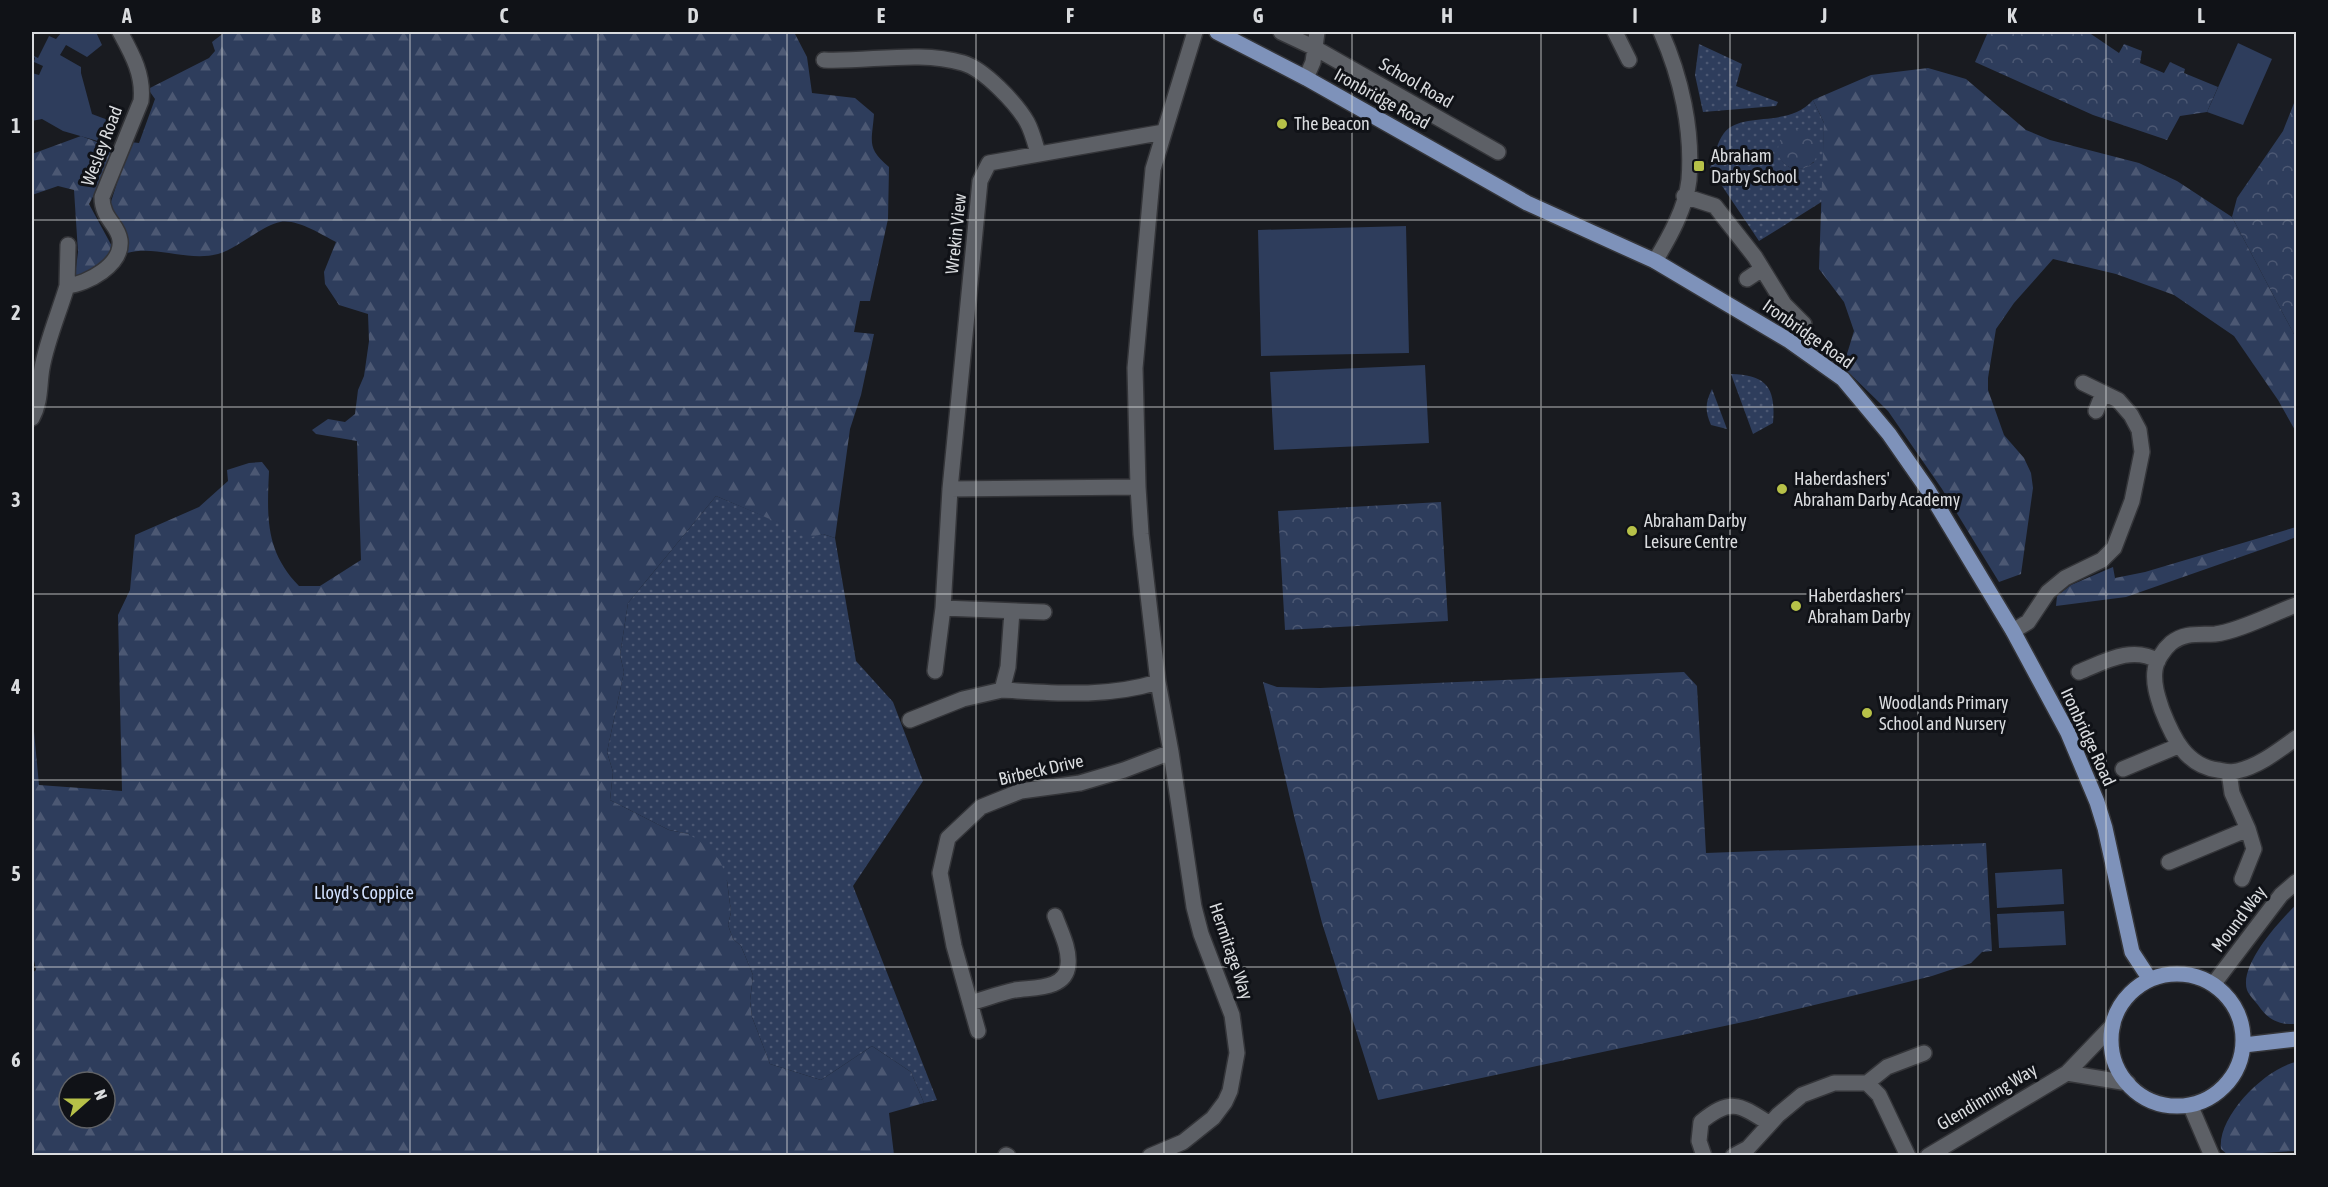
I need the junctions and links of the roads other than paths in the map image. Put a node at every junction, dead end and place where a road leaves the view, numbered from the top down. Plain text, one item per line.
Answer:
1 (120, 32) edge
2 (1195, 32) edge
3 (1217, 32) edge
4 (1281, 32) edge
5 (1317, 32) edge
6 (1615, 32) edge
7 (1660, 32) edge
8 (1315, 48) junction
9 (824, 60) dead end
10 (1629, 60) dead end
11 (1306, 78) junction
12 (1164, 132) junction
13 (1498, 152) dead end
14 (1038, 153) junction
15 (1684, 196) junction
16 (68, 245) dead end
17 (1655, 261) junction
18 (1762, 269) junction
19 (1747, 279) dead end
20 (67, 286) junction
21 (1804, 324) dead end
22 (2083, 383) dead end
23 (2103, 393) junction
24 (2096, 411) dead end
25 (32, 418) edge
26 (1137, 487) junction
27 (950, 489) junction
28 (2296, 604) edge
29 (943, 608) junction
30 (1012, 611) junction
31 (1044, 612) dead end
32 (2013, 631) junction
33 (2158, 661) junction
34 (935, 671) dead end
35 (2079, 672) dead end
36 (1158, 682) junction
37 (1002, 690) junction
38 (910, 720) dead end
39 (2296, 738) edge
40 (2178, 746) junction
41 (1171, 752) junction
42 (2123, 769) dead end
43 (2229, 772) junction
44 (2248, 829) junction
45 (2169, 862) dead end
46 (2242, 879) dead end
47 (2296, 882) edge
48 (1055, 915) dead end
49 (2149, 978) junction
50 (2215, 982) junction
51 (970, 1003) junction
52 (2112, 1025) junction
53 (978, 1031) dead end
54 (2296, 1039) edge
55 (2244, 1046) junction
56 (1924, 1053) dead end
57 (2067, 1073) junction
58 (1867, 1083) junction
59 (2128, 1083) junction
60 (2192, 1107) junction
61 (1770, 1124) junction
62 (1150, 1155) edge
63 (1704, 1155) edge
64 (1733, 1155) edge
65 (1908, 1155) edge
66 (1928, 1155) edge
67 (2212, 1155) edge

1 - 20 street, Wesley Road
2 - 12 street
3 - 11 main road, Ironbridge Road
4 - 8 street, School Road
5 - 8 street
6 - 10 street
7 - 15 street
8 - 11 street
8 - 13 street, School Road
9 - 14 street
11 - 17 main road, Ironbridge Road
12 - 14 street, Wrekin View
12 - 26 street
14 - 27 street, Wrekin View
15 - 17 street
15 - 18 street
16 - 20 street
17 - 32 main road, Ironbridge Road
18 - 19 street
18 - 21 street
20 - 25 street
22 - 23 street
23 - 24 street
23 - 32 street
26 - 27 street
26 - 36 street
27 - 29 street, Wrekin View
28 - 33 street
29 - 30 street
29 - 34 street, Wrekin View
30 - 31 street
30 - 37 street
32 - 49 main road, Ironbridge Road
33 - 35 street
33 - 40 street
36 - 37 street
36 - 41 street, Hermitage Way
37 - 38 street
39 - 43 street
40 - 42 street
40 - 43 street
41 - 51 street, Birbeck Drive
41 - 62 street, Hermitage Way
43 - 44 street
44 - 45 street
44 - 46 street
47 - 50 street, Mound Way
48 - 51 street
49 - 50 main road
49 - 52 main road
50 - 55 main road
51 - 53 street, Birbeck Drive
52 - 57 street, Glendinning Way
52 - 59 main road
54 - 55 main road
55 - 60 main road
56 - 58 street
57 - 59 street, Glendinning Way
57 - 66 street, Glendinning Way
58 - 61 street
58 - 65 street
59 - 60 main road
60 - 67 street
61 - 63 street
61 - 64 street

